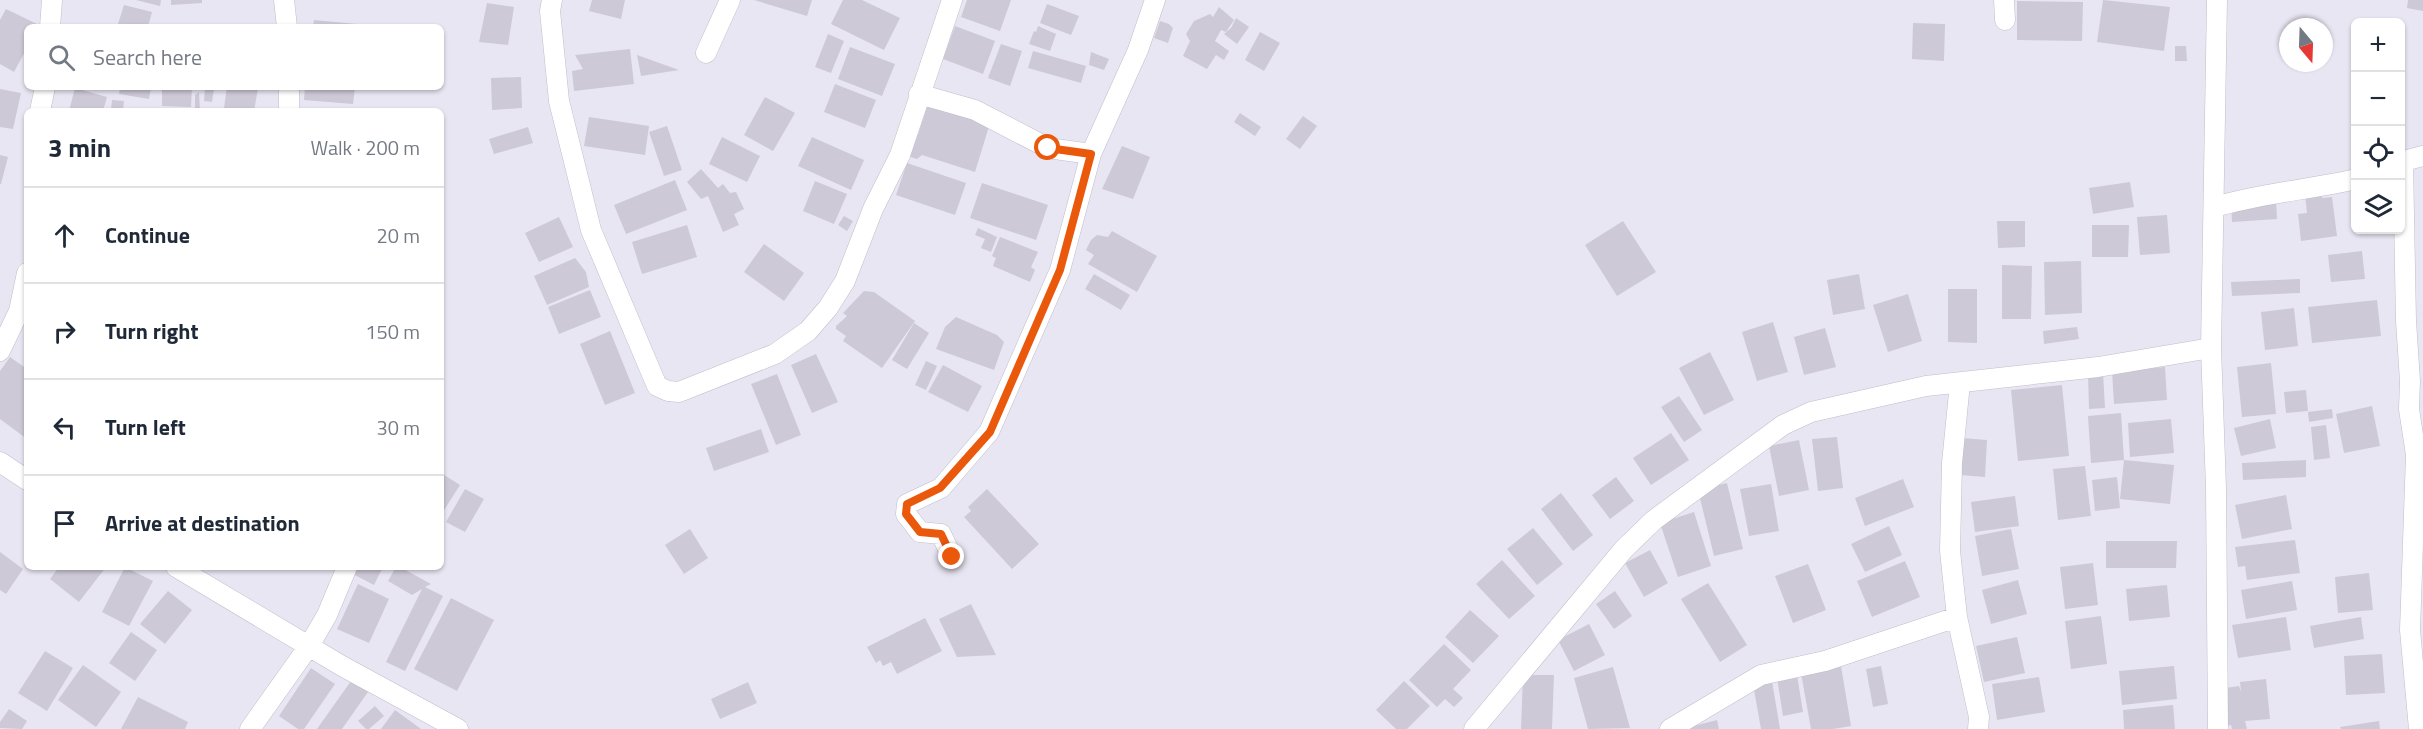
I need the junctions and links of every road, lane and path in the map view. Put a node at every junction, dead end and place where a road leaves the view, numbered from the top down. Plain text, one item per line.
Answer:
1 (52, 0) edge
2 (284, 0) edge
3 (552, 0) edge
4 (730, 0) edge
5 (952, 0) edge
6 (1155, 0) edge
7 (2004, 0) edge
8 (2217, 0) edge
9 (2005, 20) dead end
10 (50, 24) edge
11 (287, 24) edge
12 (706, 53) dead end
13 (44, 90) edge
14 (289, 90) edge
15 (919, 94) junction
16 (40, 108) edge
17 (289, 108) edge
18 (1091, 154) junction
19 (2423, 156) edge
20 (2405, 160) edge
21 (2351, 179) edge
22 (2403, 180) edge
23 (2215, 207) junction
24 (24, 287) edge
25 (2414, 322) edge
26 (2211, 348) junction
27 (0, 351) edge
28 (1960, 383) junction
29 (0, 462) edge
30 (24, 478) edge
31 (2419, 516) edge
32 (952, 557) dead end
33 (181, 570) edge
34 (346, 570) edge
35 (1957, 617) junction
36 (309, 646) junction
37 (2420, 725) edge
38 (250, 729) edge
39 (458, 729) edge
40 (1474, 729) edge
41 (1670, 729) edge
42 (1978, 729) edge
43 (2218, 729) edge

1 - 10 street
2 - 11 street
3 - 15 street
4 - 12 street
5 - 15 street
6 - 18 street
7 - 9 street
8 - 23 street
13 - 16 street
14 - 17 street
15 - 18 street
18 - 32 street
19 - 20 street
21 - 23 street
22 - 25 street
23 - 26 street
24 - 27 street
25 - 31 street
26 - 28 street
26 - 43 street
28 - 35 street
28 - 40 street
29 - 30 street
31 - 37 street
33 - 36 street
34 - 36 street
35 - 41 street
35 - 42 street
36 - 38 street
36 - 39 street

